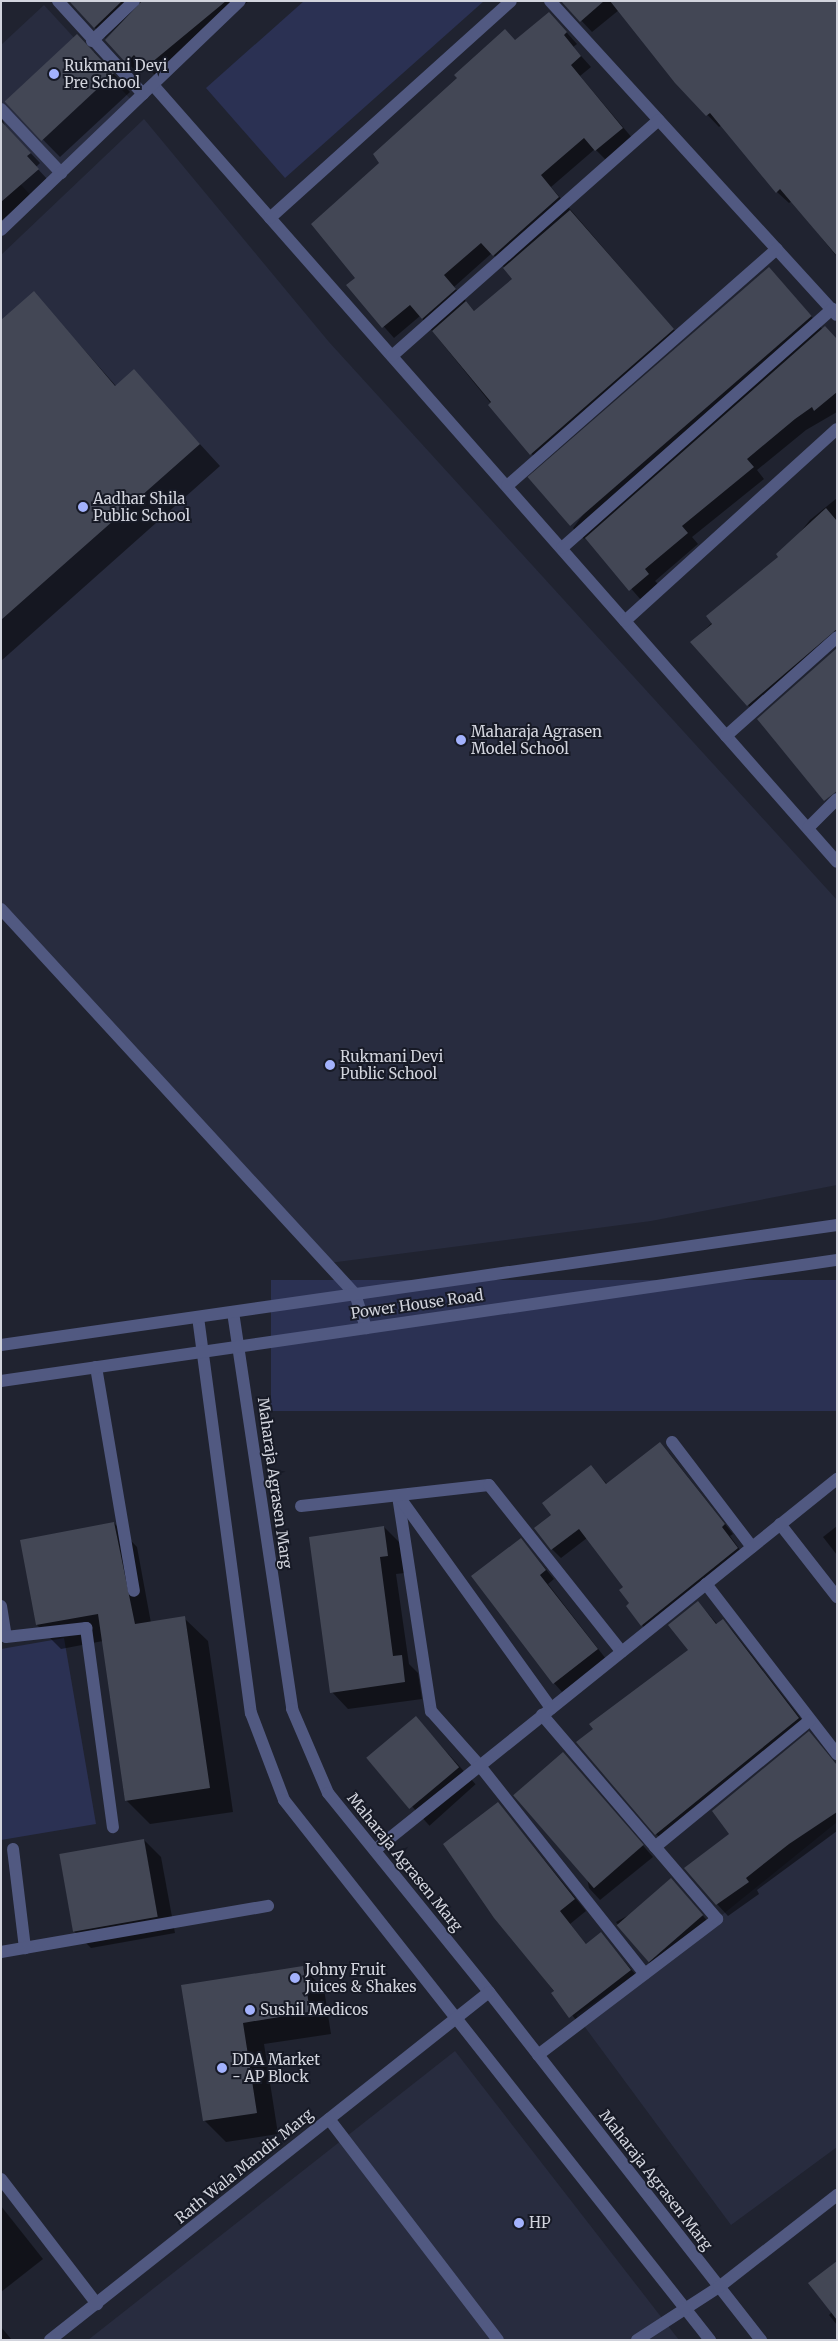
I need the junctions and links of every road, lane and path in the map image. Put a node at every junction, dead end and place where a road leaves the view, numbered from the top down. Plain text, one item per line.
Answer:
1 (58, 1) edge
2 (134, 1) edge
3 (240, 1) edge
4 (511, 1) edge
5 (550, 1) edge
6 (92, 41) junction
7 (153, 85) junction
8 (143, 94) junction
9 (2, 112) edge
10 (659, 120) junction
11 (61, 173) junction
12 (270, 218) junction
13 (1, 230) edge
14 (777, 249) junction
15 (834, 312) edge
16 (392, 356) junction
17 (837, 429) edge
18 (507, 486) junction
19 (562, 548) junction
20 (625, 621) junction
21 (837, 637) edge
22 (726, 736) junction
23 (837, 800) edge
24 (808, 828) junction
25 (837, 862) edge
26 (1, 909) edge
27 (837, 1225) edge
28 (837, 1260) edge
29 (354, 1294) junction
30 (234, 1312) junction
31 (198, 1316) junction
32 (366, 1328) junction
33 (1, 1345) edge
34 (239, 1346) junction
35 (203, 1352) junction
36 (96, 1367) junction
37 (1, 1380) edge
38 (672, 1442) dead end
39 (837, 1479) edge
40 (398, 1496) junction
41 (301, 1506) dead end
42 (780, 1524) junction
43 (752, 1547) junction
44 (706, 1584) junction
45 (134, 1591) dead end
46 (837, 1597) edge
47 (1, 1606) edge
48 (622, 1652) junction
49 (547, 1711) junction
50 (810, 1720) junction
51 (837, 1754) edge
52 (480, 1766) junction
53 (113, 1827) dead end
54 (655, 1847) junction
55 (13, 1849) dead end
56 (375, 1850) junction
57 (268, 1906) dead end
58 (26, 1948) junction
59 (1, 1952) edge
60 (645, 1974) junction
61 (489, 1992) junction
62 (457, 2017) junction
63 (538, 2055) junction
64 (329, 2119) junction
65 (1, 2179) edge
66 (832, 2198) edge
67 (837, 2212) edge
68 (719, 2287) junction
69 (96, 2304) junction
70 (686, 2309) junction
71 (50, 2340) edge
72 (498, 2340) edge
73 (637, 2340) edge
74 (710, 2340) edge
75 (761, 2340) edge

1 - 6 street
2 - 6 street
3 - 7 street
4 - 12 street
5 - 10 street
6 - 8 street
7 - 8 street
7 - 12 street
8 - 11 street
9 - 11 street
10 - 14 street
10 - 16 street
11 - 13 street
12 - 16 street
14 - 15 street
14 - 18 street
15 - 19 street
16 - 18 street
17 - 20 street
18 - 19 street
19 - 20 street
20 - 22 street
21 - 22 street
22 - 24 street
23 - 24 street
24 - 25 street
26 - 29 street
27 - 29 street, Power House Road
28 - 32 street, Power House Road
29 - 30 street, Power House Road
29 - 32 street
30 - 31 street, Power House Road
30 - 34 street, Maharaja Agrasen Marg
31 - 33 street, Power House Road
31 - 35 street
32 - 34 street, Power House Road
34 - 35 street, Power House Road
34 - 56 street, Maharaja Agrasen Marg
35 - 36 street, Power House Road
35 - 62 street
36 - 37 street, Power House Road
36 - 45 street
38 - 43 street
39 - 42 street
40 - 41 street
40 - 48 street
40 - 49 street
40 - 52 street
42 - 43 street
42 - 46 street
43 - 44 street
44 - 48 street
44 - 50 street
47 - 53 street
48 - 49 street
49 - 52 street
49 - 54 street
50 - 51 street
50 - 54 street
52 - 56 street
52 - 60 street
54 - 60 street
55 - 58 street
56 - 61 street, Maharaja Agrasen Marg
57 - 58 street
58 - 59 street
60 - 63 street
61 - 62 street, Rath Wala Mandir Marg
61 - 63 street, Maharaja Agrasen Marg
62 - 64 street, Rath Wala Mandir Marg
62 - 70 street
63 - 68 street, Maharaja Agrasen Marg
64 - 69 street, Rath Wala Mandir Marg
64 - 72 street
65 - 69 street
66 - 67 street
66 - 68 street
68 - 70 street
68 - 75 street, Maharaja Agrasen Marg
69 - 71 street, Rath Wala Mandir Marg
70 - 73 street
70 - 74 street

